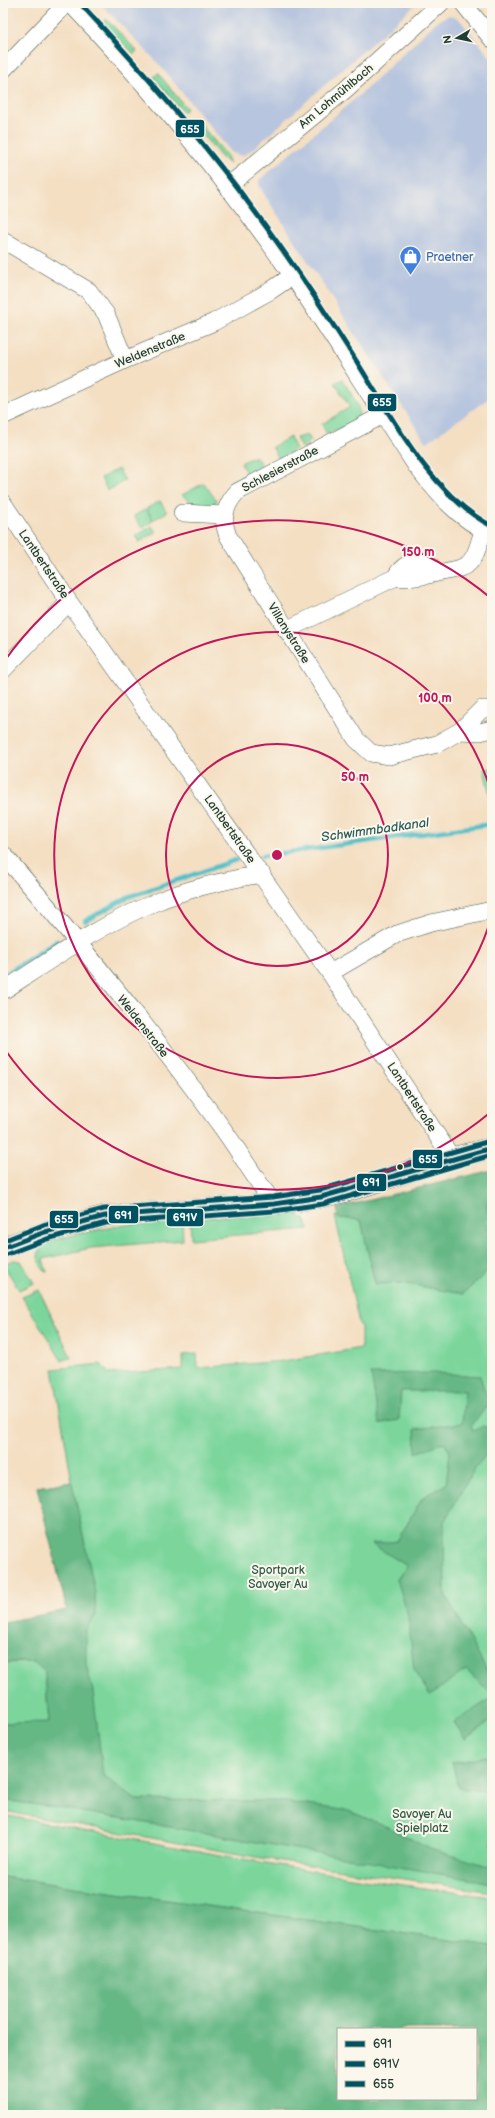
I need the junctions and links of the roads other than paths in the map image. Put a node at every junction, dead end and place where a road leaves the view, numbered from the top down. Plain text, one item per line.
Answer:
1 (67, 3) edge
2 (70, 3) edge
3 (441, 3) edge
4 (463, 3) edge
5 (492, 39) edge
6 (3, 70) edge
7 (228, 186) junction
8 (3, 240) edge
9 (292, 276) junction
10 (125, 360) junction
11 (383, 415) junction
12 (3, 416) edge
13 (3, 503) edge
14 (182, 513) dead end
15 (224, 515) junction
16 (488, 532) edge
17 (69, 602) junction
18 (286, 630) junction
19 (3, 670) edge
20 (492, 709) edge
21 (492, 730) edge
22 (460, 731) junction
23 (3, 854) edge
24 (262, 874) junction
25 (492, 910) edge
26 (77, 942) junction
27 (330, 973) junction
28 (3, 991) edge
29 (492, 1148) edge
30 (452, 1158) junction
31 (274, 1204) junction
32 (3, 1248) edge

1 - 6 street
2 - 7 street
3 - 7 street, Am Lohmühlbach
4 - 5 street
7 - 9 street
8 - 10 street
9 - 10 street, Weldenstraße
9 - 11 street
10 - 12 street, Weldenstraße
11 - 15 street, Schlesierstraße
11 - 16 street
13 - 17 street, Lantbertstraße
14 - 15 street
15 - 18 street, Villanystraße
16 - 18 street
17 - 19 street
17 - 24 street, Lantbertstraße
18 - 22 street, Villanystraße
20 - 22 street
21 - 22 street
23 - 26 street, Weldenstraße
24 - 26 street
24 - 27 street, Lantbertstraße
25 - 27 street
26 - 28 street
26 - 31 street, Weldenstraße
27 - 30 street, Lantbertstraße
29 - 30 street
30 - 31 street
31 - 32 street

